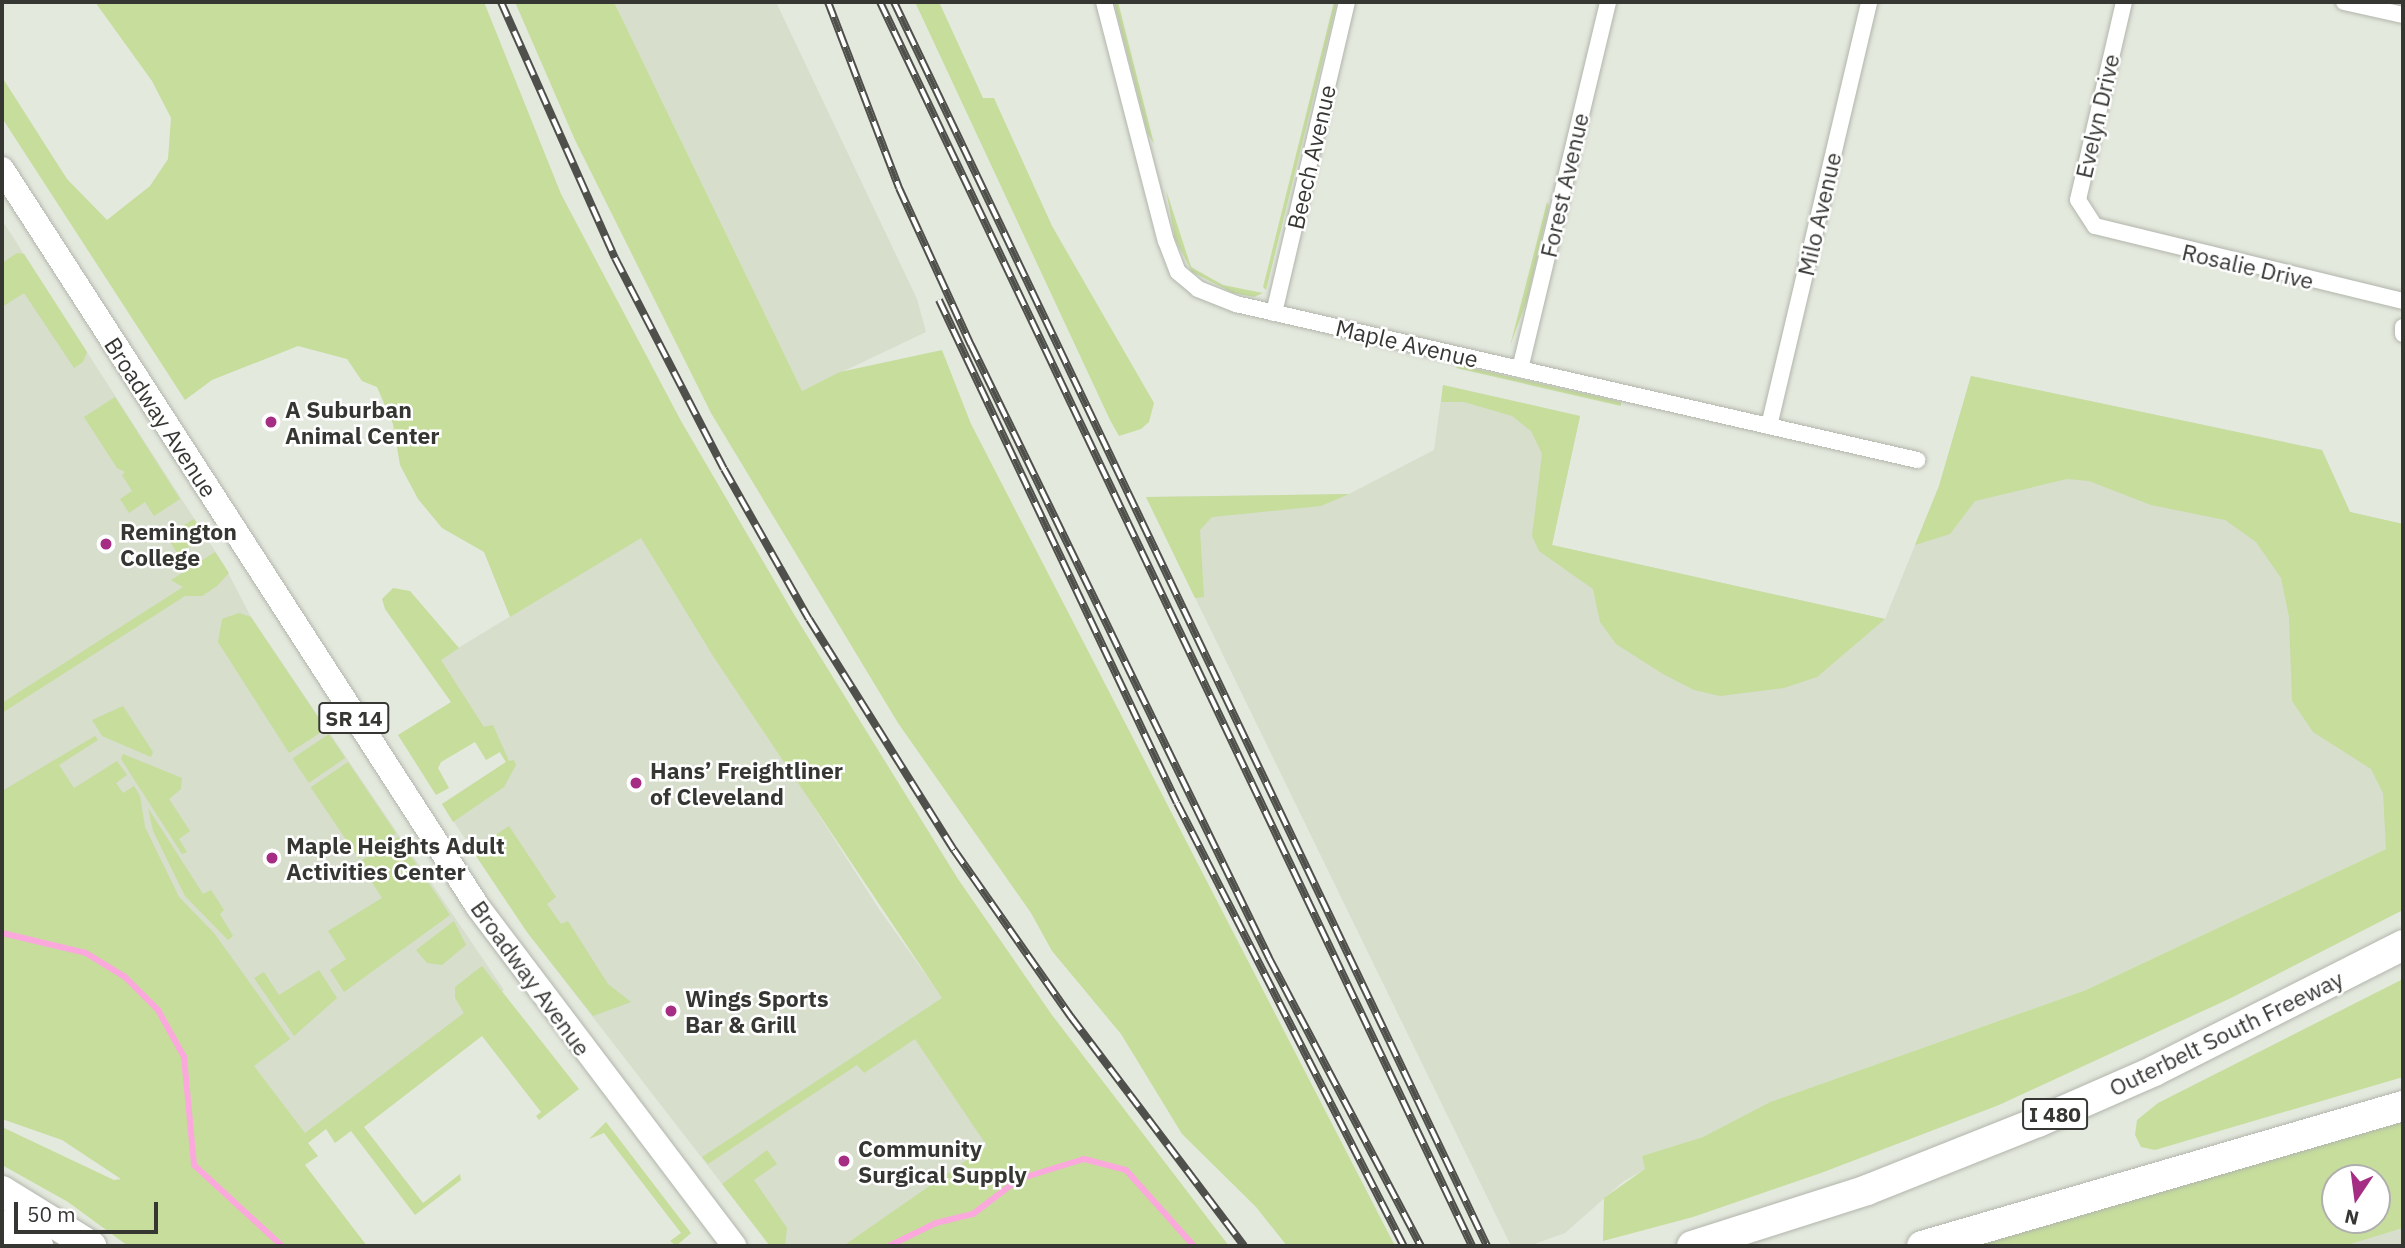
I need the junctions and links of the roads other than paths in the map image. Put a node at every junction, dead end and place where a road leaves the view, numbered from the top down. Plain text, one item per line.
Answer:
1 (1104, 2) edge
2 (1347, 2) edge
3 (1608, 2) edge
4 (1869, 2) edge
5 (2124, 2) edge
6 (2344, 2) edge
7 (2403, 15) edge
8 (2, 169) edge
9 (2095, 226) joint
10 (2403, 301) edge
11 (1274, 313) junction
12 (2403, 327) edge
13 (2403, 334) edge
14 (1520, 369) junction
15 (1769, 426) junction
16 (1917, 460) dead end
17 (2403, 945) edge
18 (2403, 1106) edge
19 (2, 1191) edge
20 (2, 1225) edge
21 (38, 1246) edge
22 (91, 1246) edge
23 (734, 1246) edge
24 (1692, 1246) edge
25 (1922, 1246) edge

1 - 11 street, Maple Avenue
2 - 11 street, Beech Avenue
3 - 14 street, Forest Avenue
4 - 15 street, Milo Avenue
5 - 9 street, Evelyn Drive
6 - 7 street
8 - 23 main road, Broadway Avenue / SR 14
9 - 10 street, Rosalie Drive
11 - 14 street, Maple Avenue
12 - 13 street
14 - 15 street, Maple Avenue
15 - 16 street, Maple Avenue
17 - 24 highway, Outerbelt South Freeway / I 480
18 - 25 highway
19 - 22 highway
20 - 21 highway

